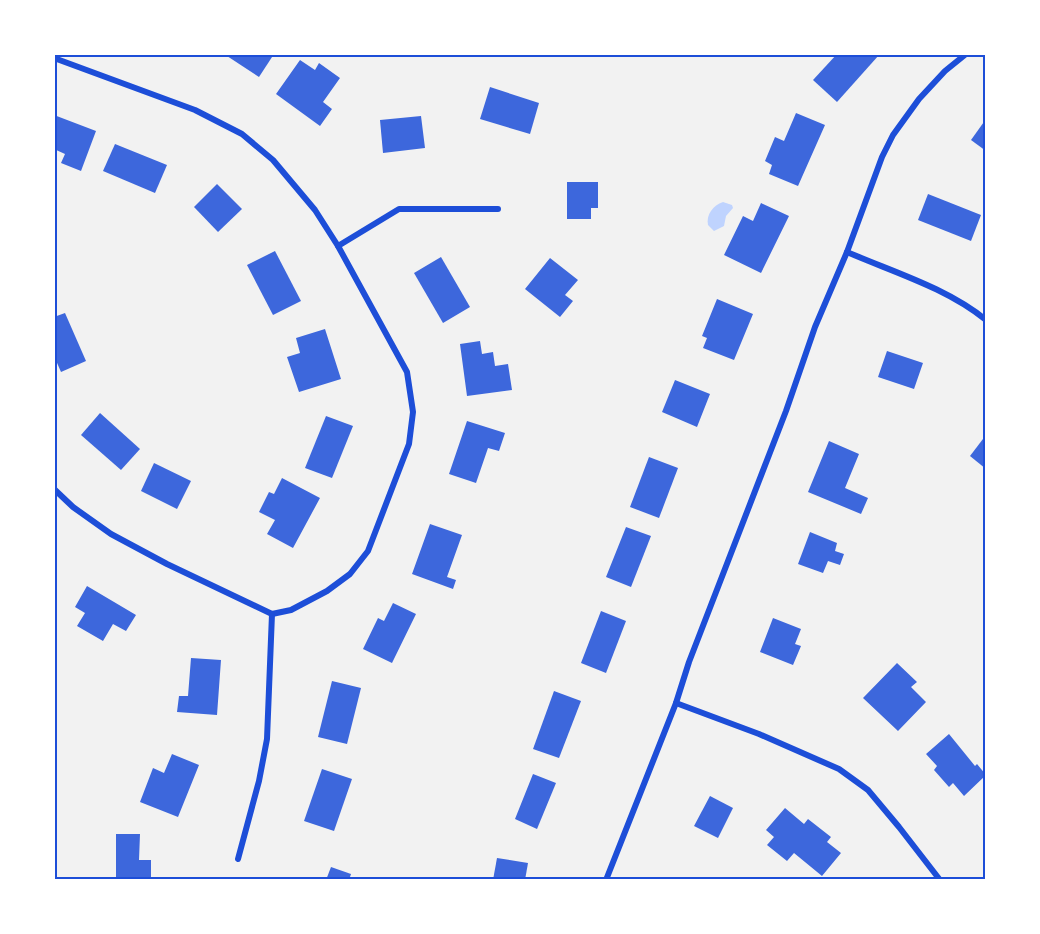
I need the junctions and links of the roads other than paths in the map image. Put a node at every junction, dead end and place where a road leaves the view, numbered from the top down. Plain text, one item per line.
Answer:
1 (966, 54) edge
2 (54, 58) edge
3 (498, 209) dead end
4 (338, 246) junction
5 (847, 252) junction
6 (986, 320) edge
7 (54, 489) edge
8 (272, 614) junction
9 (676, 703) junction
10 (238, 859) dead end
11 (606, 880) edge
12 (940, 880) edge

1 - 5 street
2 - 4 street
3 - 4 street
4 - 8 street
5 - 6 street
5 - 9 street
7 - 8 street
8 - 10 street
9 - 11 street
9 - 12 street

